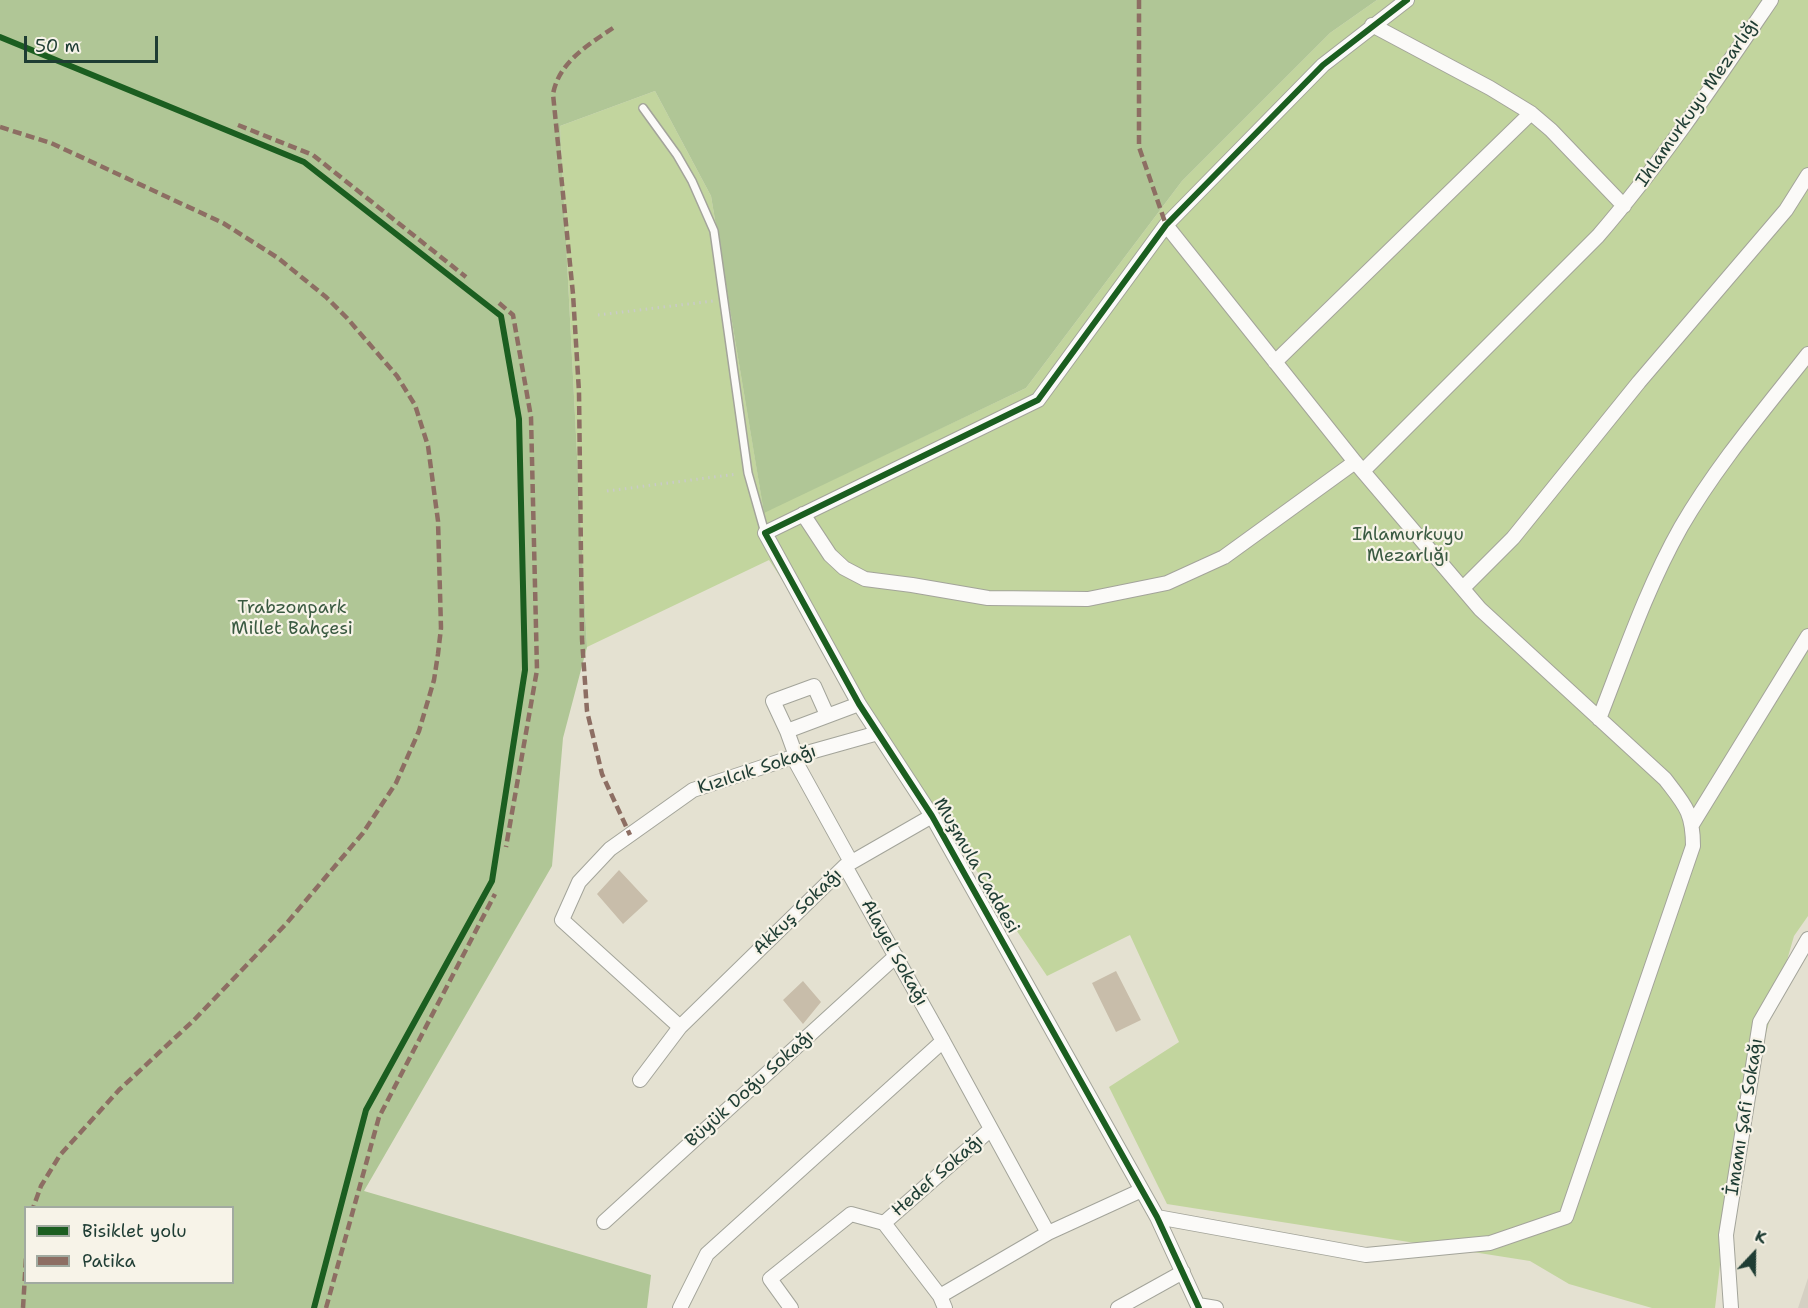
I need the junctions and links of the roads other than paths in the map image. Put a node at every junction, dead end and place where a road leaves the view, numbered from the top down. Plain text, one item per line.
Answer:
1 (1407, 0) edge
2 (1771, 0) edge
3 (1372, 25) junction
4 (643, 108) dead end
5 (1531, 113) junction
6 (1808, 175) edge
7 (1624, 206) junction
8 (1166, 225) junction
9 (1808, 354) edge
10 (1275, 362) junction
11 (1359, 467) junction
12 (803, 514) junction
13 (765, 532) junction
14 (1463, 588) junction
15 (1808, 636) edge
16 (859, 704) junction
17 (827, 715) junction
18 (1599, 719) junction
19 (787, 731) junction
20 (878, 734) junction
21 (795, 757) junction
22 (932, 816) junction
23 (1693, 823) junction
24 (848, 864) junction
25 (1808, 939) edge
26 (896, 956) junction
27 (680, 1027) junction
28 (944, 1041) junction
29 (640, 1080) dead end
30 (991, 1129) junction
31 (1142, 1190) junction
32 (1157, 1217) junction
33 (603, 1222) dead end
34 (884, 1223) junction
35 (1048, 1233) junction
36 (1183, 1272) junction
37 (943, 1302) edge
38 (1198, 1307) edge
39 (680, 1308) edge
40 (791, 1308) edge
41 (1118, 1308) edge
42 (1216, 1308) edge
43 (1731, 1308) edge

1 - 3 street
2 - 7 street, Ihlamurkuyu Mezarlığı
3 - 5 street, Ihlamurkuyu Mezarlığı
3 - 8 street
4 - 13 lane
5 - 7 street, Ihlamurkuyu Mezarlığı
5 - 10 street
6 - 14 street
7 - 11 street, Ihlamurkuyu Mezarlığı
8 - 10 street
8 - 12 street
9 - 18 street
10 - 11 street
11 - 12 street, Ihlamurkuyu Mezarlığı
11 - 14 street
12 - 13 street
13 - 16 street, Muşmula Caddesi
14 - 18 street
15 - 23 street
16 - 17 street
16 - 20 street, Muşmula Caddesi
17 - 19 street
17 - 19 street, Kızılcık Sokağı
18 - 23 street
19 - 21 street, Alayel Sokağı
20 - 21 street, Kızılcık Sokağı
20 - 22 street, Muşmula Caddesi
21 - 24 street, Alayel Sokağı
21 - 27 street, Kızılcık Sokağı
22 - 24 street, Akkuş Sokağı
22 - 31 street, Muşmula Caddesi
23 - 32 street
24 - 26 street, Alayel Sokağı
24 - 27 street, Akkuş Sokağı
25 - 43 street, İmamı Şafi Sokağı
26 - 28 street, Alayel Sokağı
26 - 33 street, Büyük Doğu Sokağı
27 - 29 street, Akkuş Sokağı
28 - 30 street, Alayel Sokağı
28 - 39 street
30 - 34 street, Hedef Sokağı
30 - 35 street, Alayel Sokağı
31 - 32 street, Muşmula Caddesi
31 - 35 street
32 - 36 street, Muşmula Caddesi
34 - 37 street, Hedef Sokağı
34 - 40 street, Hedef Sokağı
35 - 37 street
36 - 38 street, Muşmula Caddesi
36 - 41 street
38 - 42 street

